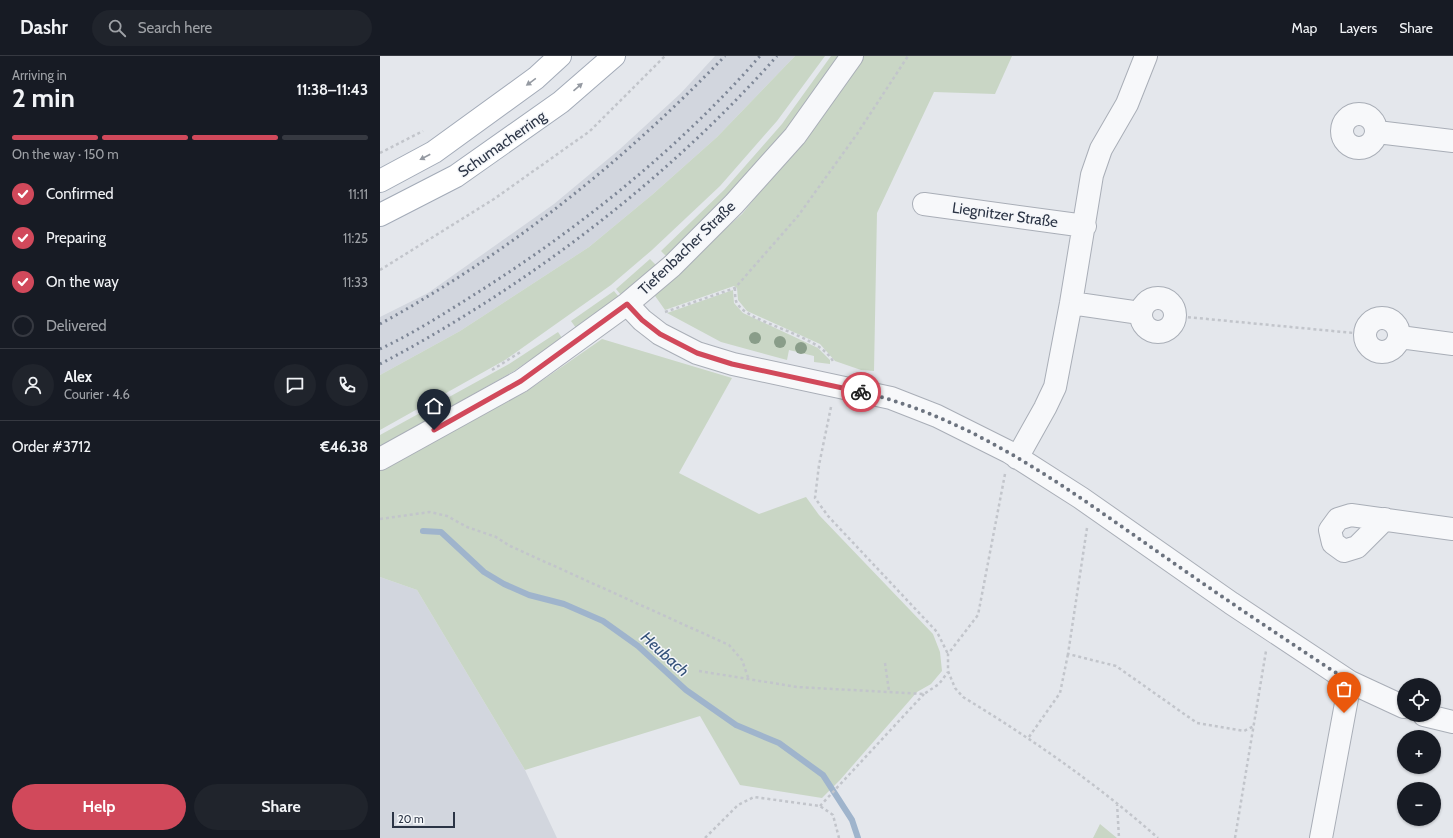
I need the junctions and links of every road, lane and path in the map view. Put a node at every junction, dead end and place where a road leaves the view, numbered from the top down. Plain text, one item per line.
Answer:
1 (560, 56) edge
2 (614, 56) edge
3 (665, 56) edge
4 (852, 56) edge
5 (908, 56) edge
6 (1146, 56) edge
7 (1376, 132) dead end
8 (1453, 141) edge
9 (380, 181) edge
10 (924, 204) dead end
11 (380, 215) edge
12 (1085, 226) junction
13 (380, 270) edge
14 (735, 288) junction
15 (1071, 303) junction
16 (627, 304) junction
17 (1176, 316) joint
18 (642, 320) junction
19 (1364, 334) joint
20 (1453, 344) edge
21 (526, 349) dead end
22 (486, 373) dead end
23 (836, 386) junction
24 (1013, 455) junction
25 (380, 460) edge
26 (1091, 505) junction
27 (380, 519) edge
28 (1385, 519) dead end
29 (1453, 529) edge
30 (1272, 631) junction
31 (948, 654) junction
32 (1068, 654) junction
33 (885, 663) dead end
34 (699, 671) dead end
35 (948, 671) junction
36 (749, 680) junction
37 (1350, 682) junction
38 (888, 691) junction
39 (924, 694) junction
40 (1397, 704) edge
41 (1441, 719) edge
42 (1453, 722) edge
43 (1254, 726) junction
44 (1029, 737) junction
45 (1117, 802) junction
46 (820, 806) junction
47 (705, 838) edge
48 (839, 838) edge
49 (1119, 838) edge
50 (1158, 838) edge
51 (1235, 838) edge
52 (1321, 838) edge

1 -> 9 main road
11 -> 2 main road, Schumacherring
3 - 13 path
4 - 16 street, Tiefenbacher Straße
5 - 14 path
6 - 12 street
7 - 8 street
10 - 12 street, Liegnitzer Straße
12 - 15 street
14 - 18 path
14 - 23 path
15 - 17 street
15 - 24 street
16 - 18 street
16 - 25 street, Tiefenbacher Straße
17 - 19 path
18 - 23 street
19 - 20 street
21 - 22 path
23 - 24 street
23 - 31 path
24 - 26 street
24 - 31 path
26 - 30 street
26 - 32 path
27 - 36 path
28 - 29 street
30 - 37 street
30 - 43 path
31 - 35 path
32 - 43 path
32 - 44 path
33 - 38 path
34 - 36 path
35 - 39 path
35 - 44 path
36 - 38 path
37 - 40 street
37 - 52 street
38 - 39 path
39 - 46 path
41 - 42 street
43 - 51 path
44 - 45 path
45 - 49 path
45 - 50 path
46 - 47 path
46 - 48 path

